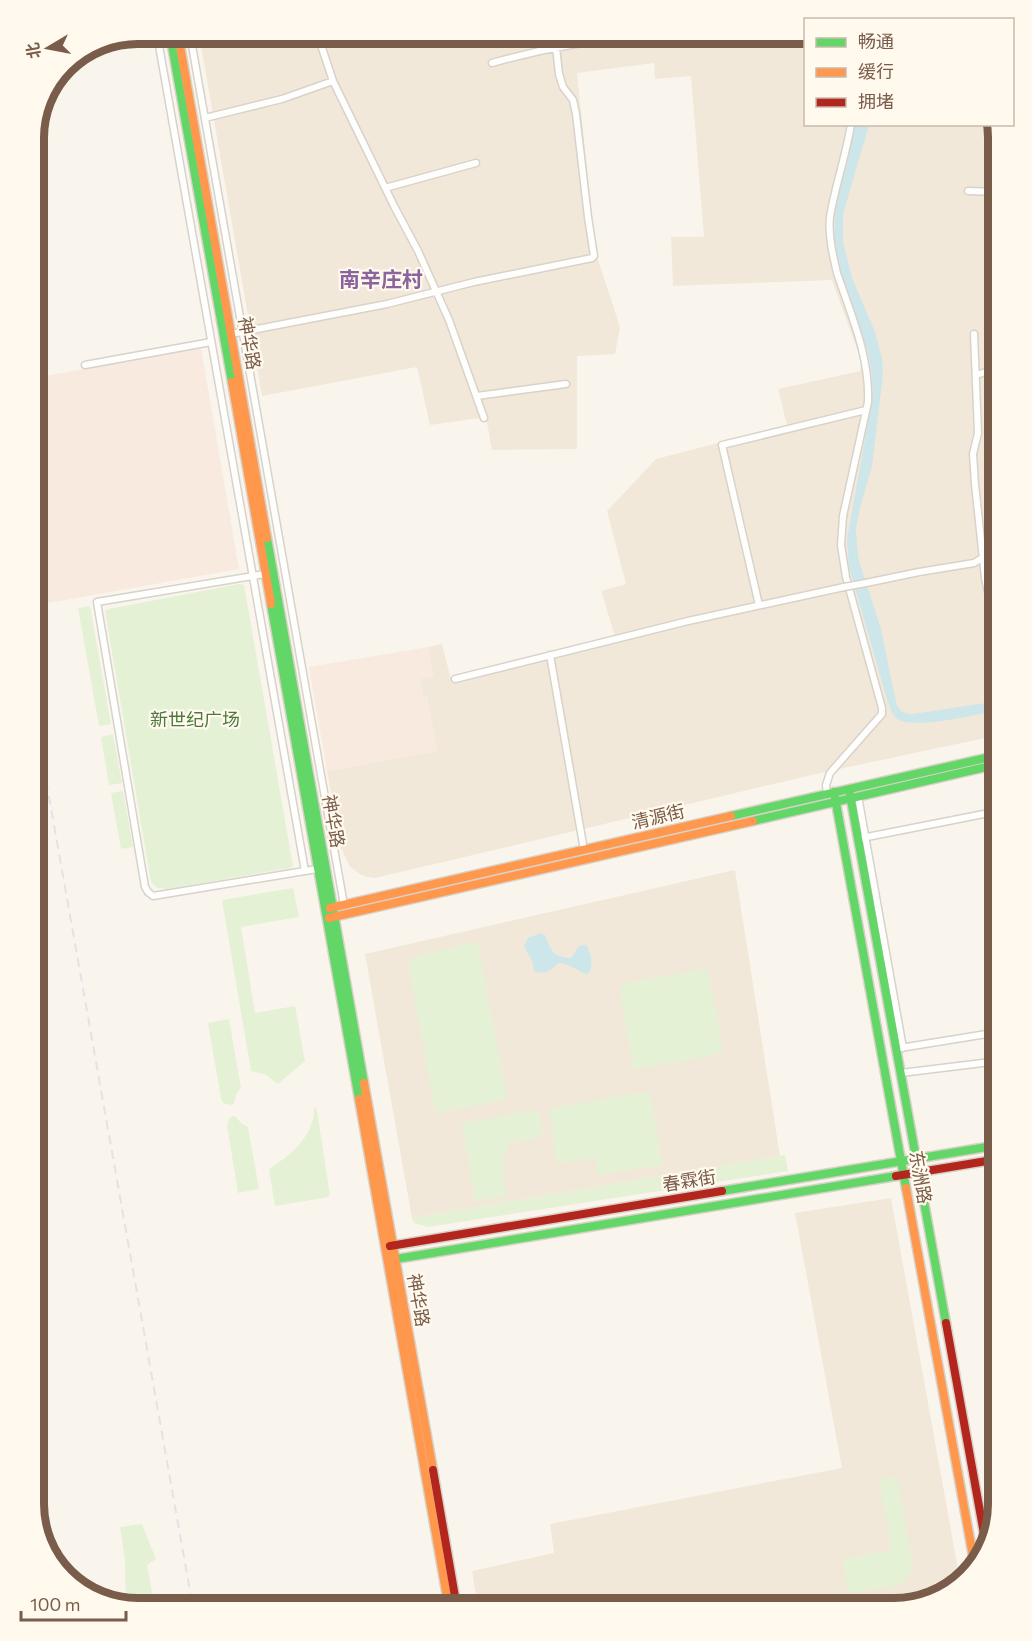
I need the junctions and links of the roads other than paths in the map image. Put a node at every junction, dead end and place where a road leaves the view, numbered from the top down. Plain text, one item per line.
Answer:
1 (159, 44) edge
2 (172, 44) edge
3 (180, 44) edge
4 (192, 44) edge
5 (321, 44) edge
6 (574, 44) edge
7 (556, 47) junction
8 (492, 63) dead end
9 (333, 81) junction
10 (205, 118) junction
11 (851, 126) edge
12 (476, 163) dead end
13 (385, 188) junction
14 (968, 191) dead end
15 (988, 192) edge
16 (436, 291) junction
17 (243, 332) junction
18 (231, 334) junction
19 (974, 334) dead end
20 (211, 342) junction
21 (85, 365) dead end
22 (988, 371) edge
23 (976, 375) junction
24 (566, 384) dead end
25 (477, 396) junction
26 (866, 410) junction
27 (484, 418) dead end
28 (988, 557) edge
29 (982, 558) junction
30 (265, 574) junction
31 (253, 576) junction
32 (988, 587) edge
33 (759, 605) junction
34 (550, 655) junction
35 (455, 679) dead end
36 (988, 757) edge
37 (988, 766) edge
38 (853, 794) junction
39 (832, 796) junction
40 (988, 813) edge
41 (862, 838) junction
42 (584, 850) junction
43 (317, 869) junction
44 (305, 871) junction
45 (344, 905) junction
46 (330, 913) junction
47 (988, 1034) edge
48 (900, 1048) junction
49 (988, 1062) edge
50 (901, 1073) junction
51 (988, 1147) edge
52 (916, 1159) junction
53 (988, 1161) edge
54 (902, 1162) junction
55 (919, 1173) junction
56 (904, 1175) junction
57 (388, 1246) junction
58 (391, 1260) junction
59 (984, 1531) edge
60 (973, 1556) edge
61 (446, 1597) edge
62 (455, 1597) edge

1 - 20 street
2 - 30 main road, 神华路
3 - 18 main road, 神华路
4 - 10 street
5 - 9 street
6 - 7 street
7 - 8 street
7 - 16 street
9 - 10 street
9 - 13 street
10 - 17 street
11 - 26 street
12 - 13 street
13 - 16 street
14 - 15 street
16 - 17 street
16 - 25 street
17 - 18 street
17 - 45 street
18 - 46 main road, 神华路
19 - 23 street
20 - 21 street
20 - 31 street
22 - 23 street
23 - 29 street
24 - 25 street
25 - 27 street
26 - 33 street
26 - 39 street
28 - 29 street
29 - 32 street
29 - 33 street, bridge
30 - 31 street
30 - 43 main road, 神华路
31 - 44 street
31 - 44 street
33 - 34 street
34 - 35 street
34 - 42 street
36 - 38 main road, 清源街
37 - 38 main road, 清源街
38 - 39 main road, 清源街
38 - 41 main road, 东洲路
39 - 42 main road, 清源街
39 - 46 main road, 清源街
39 - 54 main road, 东洲路
40 - 41 street
41 - 48 main road, 东洲路
42 - 45 main road, 清源街
43 - 44 street
43 - 46 main road, 神华路
45 - 46 main road, 清源街
46 - 57 main road, 神华路
47 - 48 street
48 - 50 main road, 东洲路
49 - 50 street
50 - 52 main road, 东洲路
51 - 52 main road, 春霖街
52 - 54 main road, 春霖街
52 - 55 main road, 东洲路
53 - 55 main road, 春霖街
54 - 56 main road, 东洲路
54 - 57 main road, 春霖街
55 - 56 main road, 春霖街
55 - 59 main road, 东洲路
56 - 58 main road, 春霖街
56 - 60 main road, 东洲路
57 - 58 main road, 神华路
58 - 61 main road, 神华路
58 - 62 main road, 神华路

